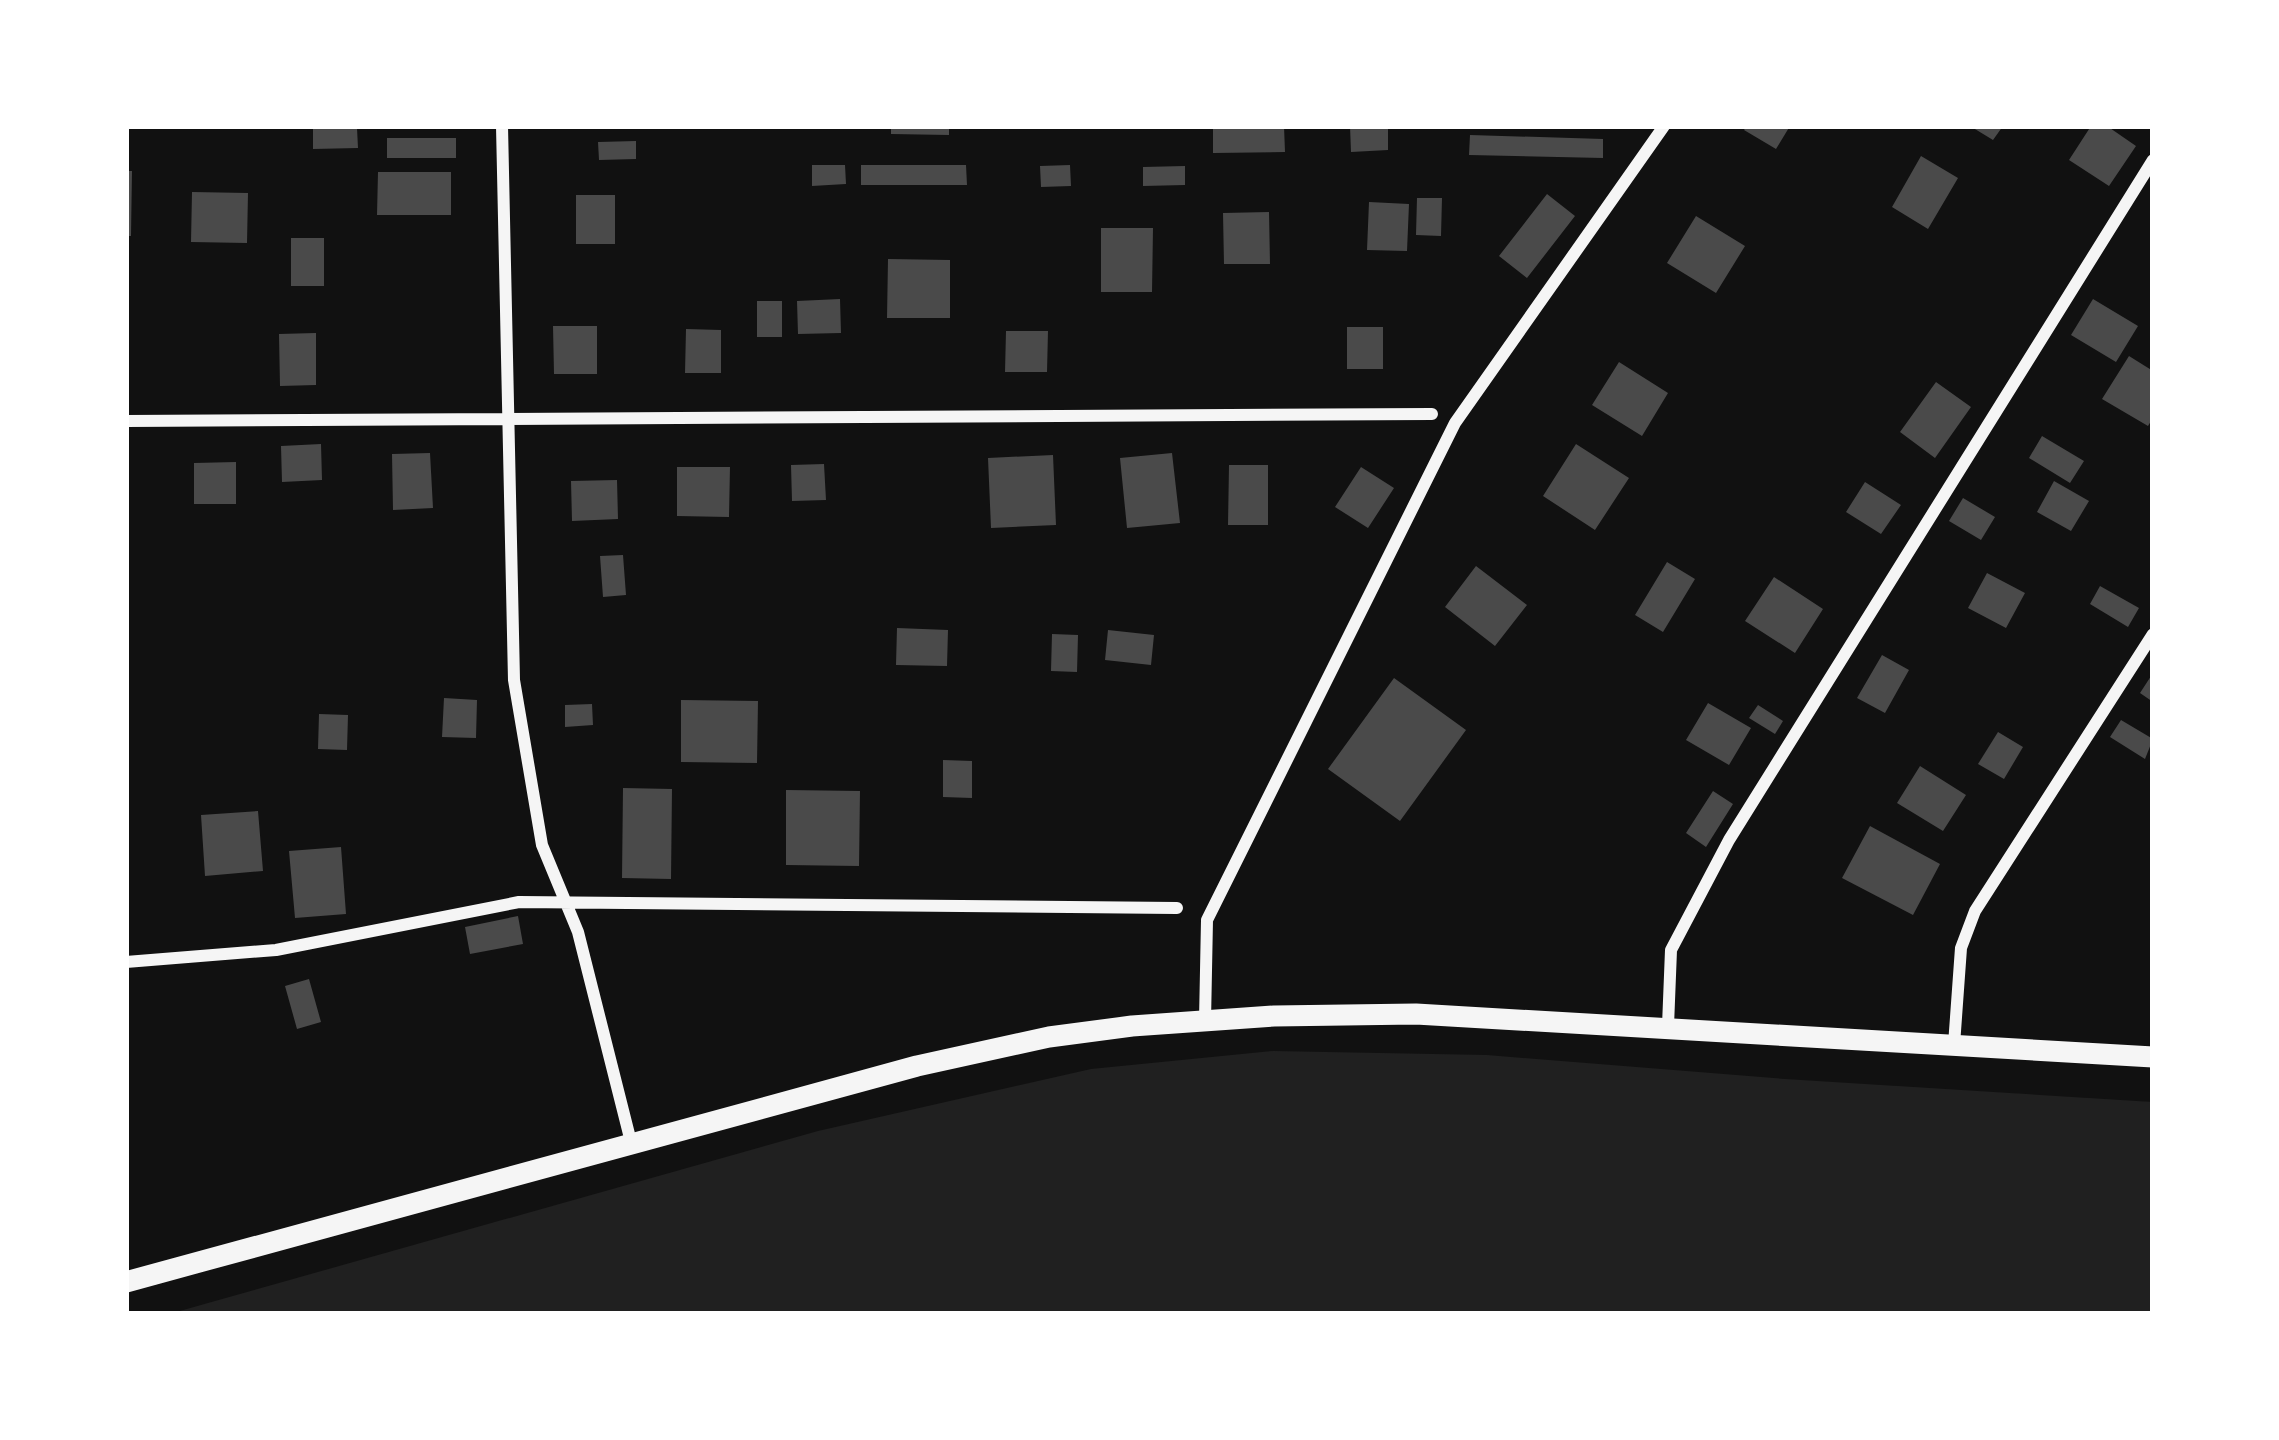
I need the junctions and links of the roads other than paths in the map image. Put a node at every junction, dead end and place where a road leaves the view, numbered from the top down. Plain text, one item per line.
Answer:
1 (502, 126) edge
2 (1664, 126) edge
3 (2153, 160) edge
4 (1432, 414) dead end
5 (510, 419) junction
6 (126, 421) edge
7 (2153, 634) edge
8 (565, 902) junction
9 (1178, 908) dead end
10 (126, 962) edge
11 (1205, 1021) junction
12 (1668, 1026) junction
13 (1954, 1045) junction
14 (2153, 1057) edge
15 (631, 1142) junction
16 (126, 1282) edge

1 - 5 street
2 - 11 street
3 - 12 street
4 - 5 street
5 - 6 street
5 - 8 street
7 - 13 street
8 - 9 street
8 - 10 street
8 - 15 street
11 - 12 street
11 - 15 street
12 - 13 street
13 - 14 street
15 - 16 street

